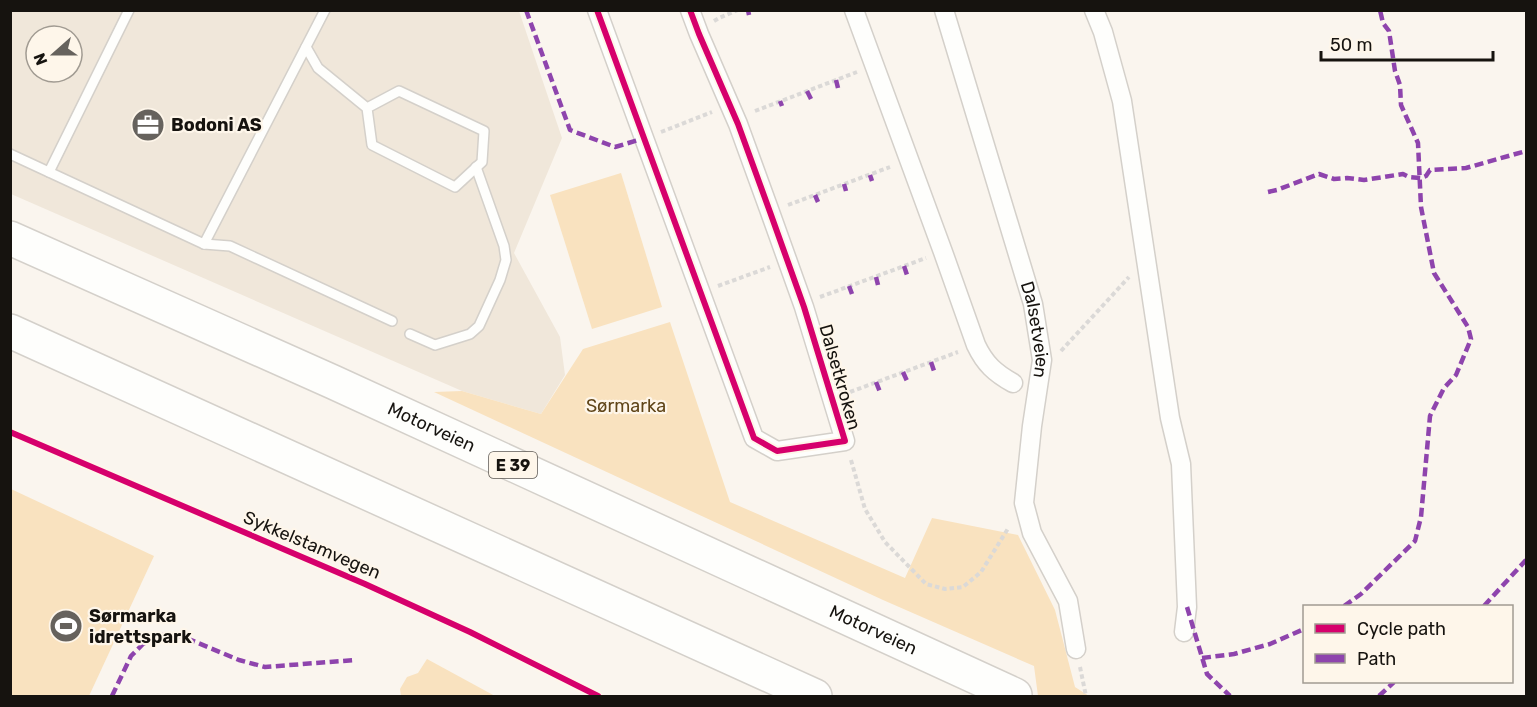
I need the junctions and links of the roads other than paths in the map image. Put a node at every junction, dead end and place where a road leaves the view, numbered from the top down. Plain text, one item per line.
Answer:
1 (129, 10) edge
2 (325, 10) edge
3 (597, 10) edge
4 (690, 10) edge
5 (854, 10) edge
6 (944, 10) edge
7 (1094, 10) edge
8 (306, 47) junction
9 (367, 108) junction
10 (10, 154) edge
11 (476, 167) junction
12 (49, 172) junction
13 (10, 238) edge
14 (204, 244) junction
15 (392, 321) dead end
16 (10, 331) edge
17 (410, 334) dead end
18 (1013, 383) dead end
19 (1184, 632) dead end
20 (1076, 649) road end
21 (1014, 695) edge
22 (815, 696) edge

1 - 12 lane
2 - 8 lane
3 - 4 street, Dalsetkroken
5 - 18 street
6 - 20 street, Dalsetveien
7 - 19 street
8 - 9 lane
8 - 14 lane
9 - 11 lane
9 - 11 lane
10 - 12 lane
11 - 17 lane
12 - 14 lane
13 - 21 highway, Motorveien / E 39
14 - 15 lane
16 - 22 highway

